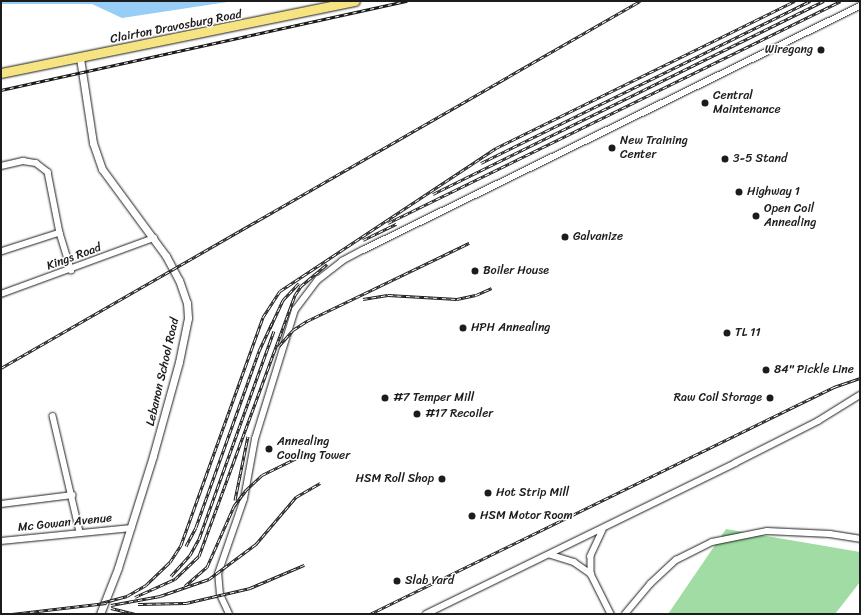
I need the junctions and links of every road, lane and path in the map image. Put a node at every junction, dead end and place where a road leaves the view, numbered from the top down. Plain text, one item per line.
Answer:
1 (355, 1) edge
2 (860, 6) edge
3 (80, 58) junction
4 (1, 73) edge
5 (1, 166) edge
6 (60, 233) junction
7 (154, 238) junction
8 (1, 252) edge
9 (72, 270) junction
10 (1, 294) edge
11 (860, 395) edge
12 (53, 416) dead end
13 (72, 495) junction
14 (1, 504) edge
15 (131, 528) junction
16 (604, 529) junction
17 (80, 532) junction
18 (860, 539) edge
19 (1, 541) edge
20 (551, 555) junction
21 (591, 574) junction
22 (100, 614) edge
23 (229, 614) edge
24 (426, 614) edge
25 (611, 614) edge
26 (625, 614) edge

1 - 3 main road, Clairton Dravosburg Road
2 - 23 street
3 - 4 main road, Clairton Dravosburg Road
3 - 7 street, Lebanon School Road
5 - 6 street
6 - 8 street
6 - 9 street
7 - 9 street, Kings Road
7 - 15 street, Lebanon School Road
9 - 10 street, Kings Road
11 - 16 street
12 - 13 street
13 - 14 street
13 - 17 street
15 - 17 street, Mc Gowan Avenue
15 - 22 street, Lebanon School Road
16 - 20 street
16 - 21 street
17 - 19 street, Mc Gowan Avenue
18 - 26 street
20 - 21 street
20 - 24 street
21 - 25 street

